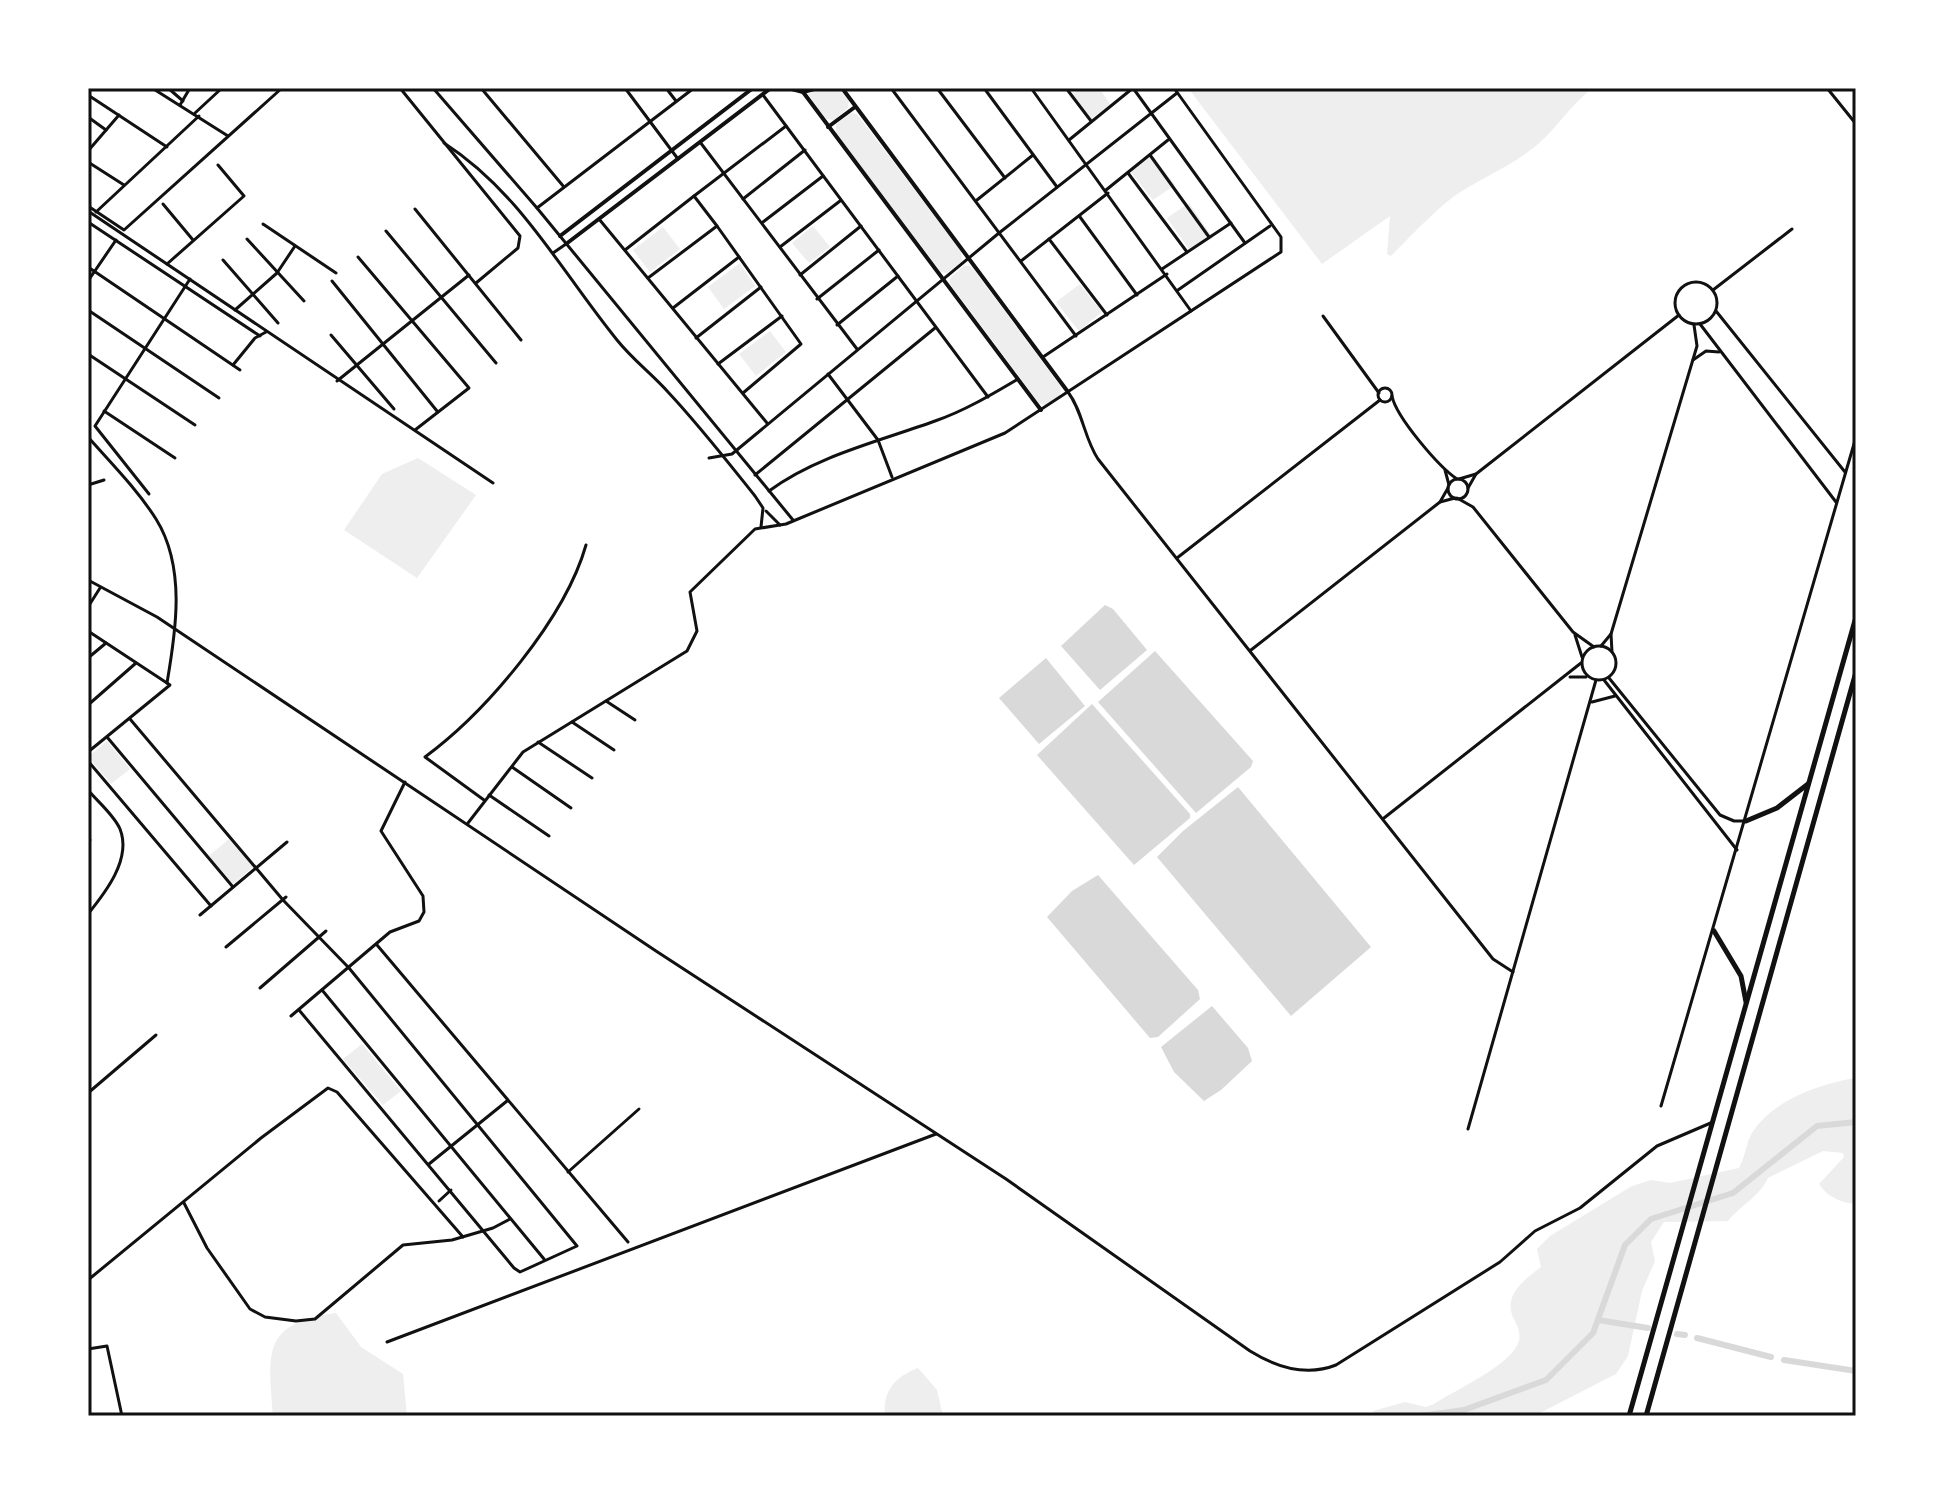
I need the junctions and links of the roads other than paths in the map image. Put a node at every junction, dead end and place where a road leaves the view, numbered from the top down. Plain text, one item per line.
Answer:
1 (152, 88) edge
2 (168, 88) edge
3 (190, 88) edge
4 (222, 88) edge
5 (282, 88) edge
6 (400, 88) edge
7 (433, 88) edge
8 (481, 88) edge
9 (625, 88) edge
10 (666, 88) edge
11 (694, 88) edge
12 (753, 88) edge
13 (771, 88) edge
14 (788, 88) edge
15 (818, 88) edge
16 (842, 88) edge
17 (891, 88) edge
18 (937, 88) edge
19 (984, 88) edge
20 (1031, 88) edge
21 (1066, 88) edge
22 (1133, 88) edge
23 (1827, 88) edge
24 (1176, 90) edge
25 (803, 92) junction
26 (88, 95) edge
27 (762, 95) junction
28 (676, 101) junction
29 (181, 103) junction
30 (855, 107) junction
31 (1150, 112) junction
32 (197, 114) junction
33 (119, 115) junction
34 (88, 117) edge
35 (650, 121) junction
36 (1091, 121) junction
37 (1856, 124) edge
38 (786, 126) junction
39 (828, 127) junction
40 (106, 130) junction
41 (228, 136) junction
42 (1169, 139) junction
43 (1069, 140) junction
44 (700, 142) junction
45 (444, 143) junction
46 (167, 147) junction
47 (805, 150) junction
48 (88, 151) edge
49 (672, 151) junction
50 (1033, 155) junction
51 (1150, 155) junction
52 (678, 159) junction
53 (88, 162) edge
54 (1087, 164) junction
55 (218, 165) dead end
56 (724, 173) junction
57 (1128, 173) junction
58 (823, 176) junction
59 (1005, 178) junction
60 (124, 185) junction
61 (564, 187) junction
62 (1057, 187) junction
63 (1107, 191) junction
64 (694, 196) junction
65 (743, 199) junction
66 (841, 200) junction
67 (976, 201) junction
68 (163, 204) dead end
69 (537, 208) junction
70 (88, 209) edge
71 (415, 209) dead end
72 (95, 213) junction
73 (1079, 216) junction
74 (599, 219) junction
75 (88, 222) edge
76 (762, 223) junction
77 (1231, 223) junction
78 (263, 224) dead end
79 (1271, 225) junction
80 (717, 226) junction
81 (861, 226) junction
82 (1792, 229) dead end
83 (386, 231) dead end
84 (999, 233) junction
85 (560, 236) junction
86 (1209, 237) junction
87 (247, 239) dead end
88 (1049, 239) junction
89 (116, 240) junction
90 (193, 240) junction
91 (1245, 243) junction
92 (566, 244) junction
93 (295, 246) junction
94 (780, 247) junction
95 (625, 250) junction
96 (879, 250) junction
97 (1187, 252) junction
98 (553, 253) junction
99 (358, 257) dead end
100 (739, 257) junction
101 (969, 258) junction
102 (223, 260) dead end
103 (1021, 261) junction
104 (167, 264) junction
105 (88, 267) edge
106 (1162, 269) junction
107 (95, 271) junction
108 (277, 273) junction
109 (336, 273) dead end
110 (1167, 274) junction
111 (469, 275) junction
112 (800, 275) junction
113 (898, 276) junction
114 (648, 278) junction
115 (190, 279) junction
116 (943, 280) junction
117 (88, 281) edge
118 (332, 281) dead end
119 (476, 283) junction
120 (185, 287) junction
121 (761, 287) junction
122 (1178, 290) junction
123 (1713, 290) junction
124 (253, 294) junction
125 (1137, 295) junction
126 (441, 298) junction
127 (817, 299) junction
128 (304, 301) dead end
129 (917, 302) junction
130 (672, 308) junction
131 (88, 310) edge
132 (235, 310) junction
133 (1191, 311) junction
134 (1716, 311) junction
135 (1107, 315) junction
136 (1679, 315) junction
137 (782, 316) junction
138 (1323, 316) dead end
139 (164, 318) junction
140 (412, 321) junction
141 (278, 323) dead end
142 (1697, 324) junction
143 (837, 325) junction
144 (936, 328) junction
145 (266, 332) junction
146 (331, 335) dead end
147 (260, 336) junction
148 (1076, 336) junction
149 (696, 338) junction
150 (521, 340) dead end
151 (384, 345) junction
152 (144, 348) junction
153 (858, 350) junction
154 (1721, 352) junction
155 (88, 354) edge
156 (1043, 357) junction
157 (1693, 360) junction
158 (496, 363) dead end
159 (718, 364) junction
160 (233, 365) junction
161 (357, 365) junction
162 (240, 370) dead end
163 (828, 374) junction
164 (125, 378) junction
165 (1018, 379) junction
166 (337, 381) junction
167 (1375, 384) junction
168 (1384, 389) junction
169 (1068, 392) junction
170 (743, 393) junction
171 (1379, 393) junction
172 (1392, 396) junction
173 (988, 397) junction
174 (219, 398) dead end
175 (848, 399) junction
176 (1380, 400) junction
177 (1386, 402) junction
178 (1394, 406) junction
179 (394, 409) dead end
180 (1041, 410) junction
181 (104, 411) junction
182 (437, 411) junction
183 (767, 423) junction
184 (195, 425) dead end
185 (414, 431) junction
186 (88, 437) edge
187 (1856, 437) edge
188 (878, 440) junction
189 (735, 449) junction
190 (722, 455) junction
191 (175, 458) dead end
192 (709, 458) dead end
193 (1445, 470) junction
194 (1845, 472) junction
195 (1476, 474) junction
196 (755, 475) junction
197 (892, 477) junction
198 (1458, 479) junction
199 (104, 480) dead end
200 (493, 483) dead end
201 (88, 485) edge
202 (1449, 487) junction
203 (1468, 489) junction
204 (769, 491) junction
205 (149, 494) dead end
206 (1456, 498) junction
207 (1440, 502) junction
208 (1837, 503) junction
209 (1473, 507) junction
210 (763, 508) junction
211 (793, 520) junction
212 (780, 525) junction
213 (761, 527) junction
214 (586, 545) dead end
215 (1177, 558) junction
216 (88, 580) edge
217 (100, 588) junction
218 (88, 607) edge
219 (1856, 617) edge
220 (88, 631) edge
221 (176, 631) junction
222 (1573, 632) junction
223 (1611, 634) junction
224 (106, 643) junction
225 (1601, 646) junction
226 (1594, 647) junction
227 (1251, 650) junction
228 (1612, 652) junction
229 (88, 658) edge
230 (1582, 660) junction
231 (136, 663) junction
232 (1856, 672) edge
233 (1588, 677) junction
234 (1566, 678) junction
235 (1606, 679) junction
236 (1596, 680) junction
237 (167, 683) junction
238 (1617, 696) junction
239 (1624, 697) junction
240 (606, 701) junction
241 (1832, 701) junction
242 (1592, 702) junction
243 (1847, 704) junction
244 (88, 705) edge
245 (130, 719) junction
246 (635, 720) dead end
247 (572, 722) junction
248 (107, 737) junction
249 (538, 742) junction
250 (614, 750) dead end
251 (88, 752) edge
252 (88, 761) edge
253 (512, 767) junction
254 (592, 778) dead end
255 (406, 781) junction
256 (1809, 783) junction
257 (88, 790) edge
258 (489, 795) junction
259 (484, 800) junction
260 (571, 808) dead end
261 (1384, 818) junction
262 (1746, 821) junction
263 (468, 823) junction
264 (549, 836) dead end
265 (287, 842) dead end
266 (1737, 850) junction
267 (256, 868) junction
268 (233, 887) junction
269 (285, 899) junction
270 (211, 906) junction
271 (88, 914) edge
272 (200, 915) dead end
273 (326, 931) dead end
274 (1714, 931) junction
275 (320, 936) junction
276 (377, 945) junction
277 (226, 947) dead end
278 (349, 968) junction
279 (1513, 972) junction
280 (260, 988) dead end
281 (322, 990) junction
282 (1746, 1004) junction
283 (299, 1010) junction
284 (291, 1016) dead end
285 (156, 1035) dead end
286 (88, 1093) edge
287 (507, 1101) junction
288 (1661, 1106) dead end
289 (639, 1109) dead end
290 (1713, 1122) junction
291 (477, 1126) junction
292 (1468, 1129) dead end
293 (936, 1134) junction
294 (450, 1148) junction
295 (429, 1164) junction
296 (568, 1172) junction
297 (451, 1190) junction
298 (439, 1201) dead end
299 (184, 1203) junction
300 (510, 1219) junction
301 (484, 1230) junction
302 (463, 1237) junction
303 (628, 1242) dead end
304 (544, 1260) junction
305 (88, 1280) edge
306 (387, 1342) dead end
307 (88, 1349) edge
308 (1641, 1373) junction
309 (1654, 1388) junction
310 (122, 1416) edge
311 (1629, 1416) edge
312 (1646, 1416) edge

1 - 29 street
2 - 29 street
3 - 29 street
4 - 32 street
5 - 41 street
6 - 45 street
7 - 69 street
8 - 61 street
9 - 35 street
10 - 28 street
11 - 28 street
12 - 49 street
13 - 27 street
14 - 25 street
15 - 25 street
16 - 30 street
17 - 67 street
18 - 59 street
19 - 50 street
20 - 43 street
21 - 36 street
22 - 31 street
22 - 36 street
23 - 37 street
24 - 31 street
24 - 79 street
25 - 39 street
26 - 33 street
27 - 38 street
27 - 44 street
28 - 35 street
29 - 32 street
30 - 39 street
30 - 101 street
31 - 42 street
31 - 54 street
32 - 41 street
32 - 46 street
33 - 40 street
33 - 46 street
34 - 40 street
35 - 49 street
35 - 61 street
36 - 43 street
38 - 47 street
38 - 56 street
39 - 116 street
40 - 48 street
41 - 72 street
42 - 51 street
42 - 77 street
43 - 54 street
44 - 52 street
44 - 56 street
45 - 98 street
45 - 119 street
46 - 60 street
47 - 58 street
47 - 65 street
49 - 52 street
49 - 85 street
50 - 59 street
50 - 62 street
51 - 57 street
51 - 86 street
52 - 74 street
53 - 60 street
54 - 62 street
54 - 63 street
55 - 90 street
56 - 64 street
56 - 65 street
57 - 63 street
57 - 97 street
58 - 66 street
58 - 76 street
59 - 67 street
60 - 72 street
61 - 69 street
62 - 84 street
63 - 73 street
63 - 106 street
64 - 80 street
64 - 95 street
65 - 76 street
66 - 81 street
66 - 94 street
67 - 84 street
68 - 90 street
69 - 85 street
70 - 72 street
71 - 111 street
72 - 104 street
73 - 88 street
73 - 125 street
74 - 92 street
74 - 95 street
75 - 89 street
76 - 94 street
77 - 86 street
77 - 91 street
78 - 93 street
79 - 91 street
79 - 133 street
80 - 100 street
80 - 114 street
81 - 96 street
81 - 112 street
82 - 123 street
83 - 126 street
84 - 101 street
84 - 103 street
85 - 92 street
86 - 97 street
87 - 108 street
88 - 103 street
88 - 135 street
89 - 107 street
89 - 120 street
90 - 104 street
91 - 122 street
92 - 98 street
92 - 189 street
93 - 108 street
93 - 109 street
94 - 112 street
95 - 114 street
96 - 113 street
96 - 127 street
97 - 106 street
98 - 190 street
99 - 140 street
100 - 121 street
100 - 130 street
101 - 116 street
101 - 156 street
102 - 124 street
103 - 148 street
104 - 115 street
105 - 107 street
106 - 110 street
107 - 117 street
107 - 139 street
108 - 124 street
108 - 128 street
110 - 122 street
110 - 125 street
111 - 119 street
111 - 126 street
112 - 127 street
113 - 129 street
113 - 143 street
114 - 130 street
115 - 120 street
115 - 132 street
116 - 129 street
116 - 165 street
118 - 151 street
119 - 150 street
120 - 139 street
120 - 147 street
121 - 137 street
121 - 149 street
122 - 133 street
123 - 134 street
123 - 136 street
124 - 132 street
124 - 141 street
125 - 135 street
126 - 140 street
126 - 158 street
127 - 143 street
129 - 144 street
129 - 153 street
130 - 149 street
131 - 152 street
132 - 145 street
133 - 169 street
134 - 142 street
134 - 194 street
135 - 148 street
136 - 142 street
136 - 195 street
137 - 159 street
137 - 170 street
138 - 167 street
139 - 152 street
139 - 160 street
140 - 151 street
140 - 182 street
142 - 154 street
142 - 157 street
143 - 153 street
144 - 173 street
144 - 175 street
145 - 147 street
145 - 166 street
146 - 161 street
147 - 160 street
148 - 156 street
149 - 159 street
151 - 161 street
151 - 182 street
152 - 164 street
152 - 174 street
153 - 163 street
154 - 157 street
154 - 208 street
155 - 164 street
156 - 169 street
157 - 223 street
159 - 170 street
160 - 162 street
161 - 166 street
161 - 179 street
163 - 175 street
163 - 183 street
164 - 181 street
164 - 184 street
165 - 173 street
165 - 180 street
166 - 185 street
167 - 168 street
167 - 171 street
168 - 171 street
168 - 172 street
169 - 180 street
169 - 215 street
170 - 183 street
171 - 176 street
172 - 177 street
172 - 178 street
173 - 188 street
175 - 188 street
175 - 196 street
176 - 177 street
176 - 215 street
177 - 178 street
178 - 193 street
180 - 197 street
181 - 191 street
181 - 205 street
182 - 185 street
183 - 189 street
185 - 200 street
186 - 221 street
187 - 194 street
188 - 197 street
188 - 204 street
189 - 190 street
189 - 196 street
190 - 192 street
190 - 210 street
193 - 198 street
193 - 202 street
194 - 208 street
195 - 198 street
195 - 203 street
196 - 204 street
197 - 211 street
198 - 202 street
198 - 203 street
199 - 201 street
202 - 206 street
202 - 207 street
203 - 206 street
203 - 209 street
204 - 211 street
206 - 207 street
206 - 209 street
207 - 227 street
208 - 262 street
209 - 222 street
210 - 212 street
210 - 213 street
211 - 212 street
212 - 213 street
213 - 240 street
214 - 259 street
215 - 227 street
216 - 217 street
217 - 218 street
217 - 221 street
219 - 241 highway
220 - 224 street
221 - 237 street
221 - 255 street
222 - 226 street
222 - 230 street
223 - 225 street
223 - 228 street
224 - 229 street
224 - 231 street
225 - 226 street
225 - 228 street
226 - 230 street
227 - 261 street
228 - 235 street
230 - 233 street
230 - 234 street
231 - 237 street
231 - 244 street
232 - 243 highway
233 - 234 street
233 - 236 street
234 - 261 street
235 - 236 street
235 - 238 street
235 - 239 street
236 - 242 street
237 - 245 street
238 - 239 street
238 - 242 street
238 - 266 street
239 - 262 street
240 - 246 street
240 - 247 street
241 - 243 highway
241 - 256 highway
242 - 279 street
243 - 309 highway
245 - 248 street
245 - 267 street
247 - 249 street
247 - 250 street
248 - 251 street
248 - 268 street
249 - 253 street
249 - 254 street
252 - 270 street
253 - 258 street
253 - 260 street
255 - 263 street
255 - 276 street
256 - 262 highway
256 - 282 highway
257 - 271 street
258 - 259 street
258 - 264 street
259 - 263 street
261 - 279 street
262 - 266 street
263 - 293 street
265 - 267 street
266 - 274 street
267 - 268 street
267 - 269 street
268 - 270 street
269 - 275 street
269 - 277 street
270 - 272 street
273 - 275 street
274 - 282 highway
274 - 288 street
275 - 278 street
275 - 280 street
276 - 278 street
276 - 287 street
278 - 281 street
278 - 291 street
279 - 292 street
281 - 283 street
281 - 294 street
282 - 290 highway
283 - 284 street
283 - 295 street
285 - 286 street
287 - 291 street
287 - 296 street
289 - 296 street
290 - 293 street
290 - 308 highway
291 - 294 street
291 - 304 street
293 - 306 street
294 - 295 street
294 - 300 street
295 - 297 street
296 - 303 street
297 - 298 street
297 - 301 street
299 - 302 street
299 - 302 street
299 - 305 street
300 - 301 street
300 - 304 street
301 - 302 street
301 - 304 street
307 - 310 street
308 - 309 highway
308 - 311 highway
309 - 312 highway

